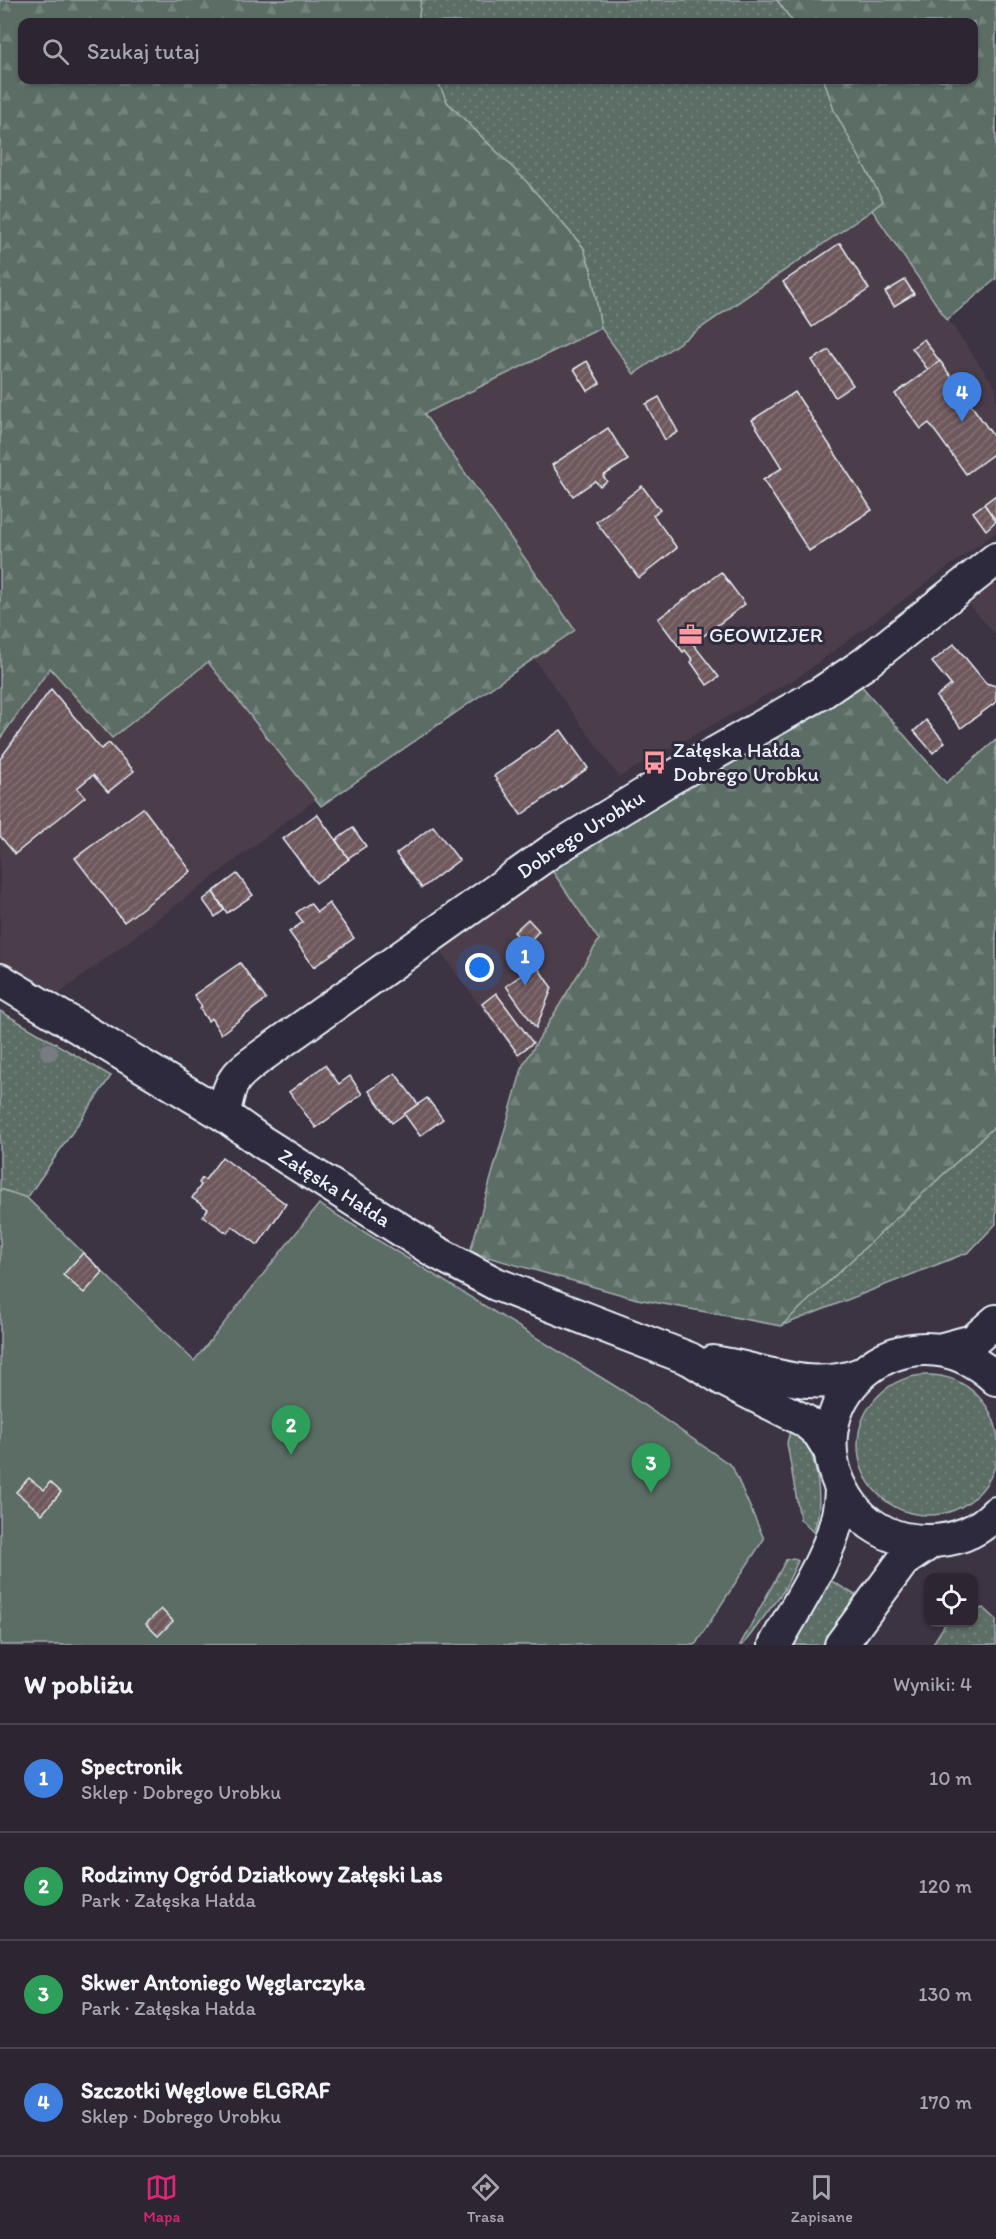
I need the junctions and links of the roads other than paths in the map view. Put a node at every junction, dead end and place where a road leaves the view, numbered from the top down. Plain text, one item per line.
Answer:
1 (996, 559) edge
2 (0, 980) edge
3 (224, 1115) junction
4 (996, 1321) edge
5 (943, 1349) junction
6 (690, 1359) junction
7 (861, 1374) junction
8 (996, 1379) edge
9 (830, 1450) junction
10 (842, 1490) junction
11 (996, 1513) edge
12 (941, 1541) junction
13 (996, 1543) edge
14 (775, 1645) edge
15 (841, 1645) edge

1 - 3 street, Dobrego Urobku
2 - 3 street, Załęska Hałda
3 - 6 street, Załęska Hałda
4 - 5 street
5 - 7 street
5 - 8 street
6 - 7 street, Załęska Hałda
6 - 9 street, Załęska Hałda
7 - 9 street
9 - 10 street
10 - 12 street
10 - 14 street
11 - 12 street
12 - 13 street
12 - 15 street

